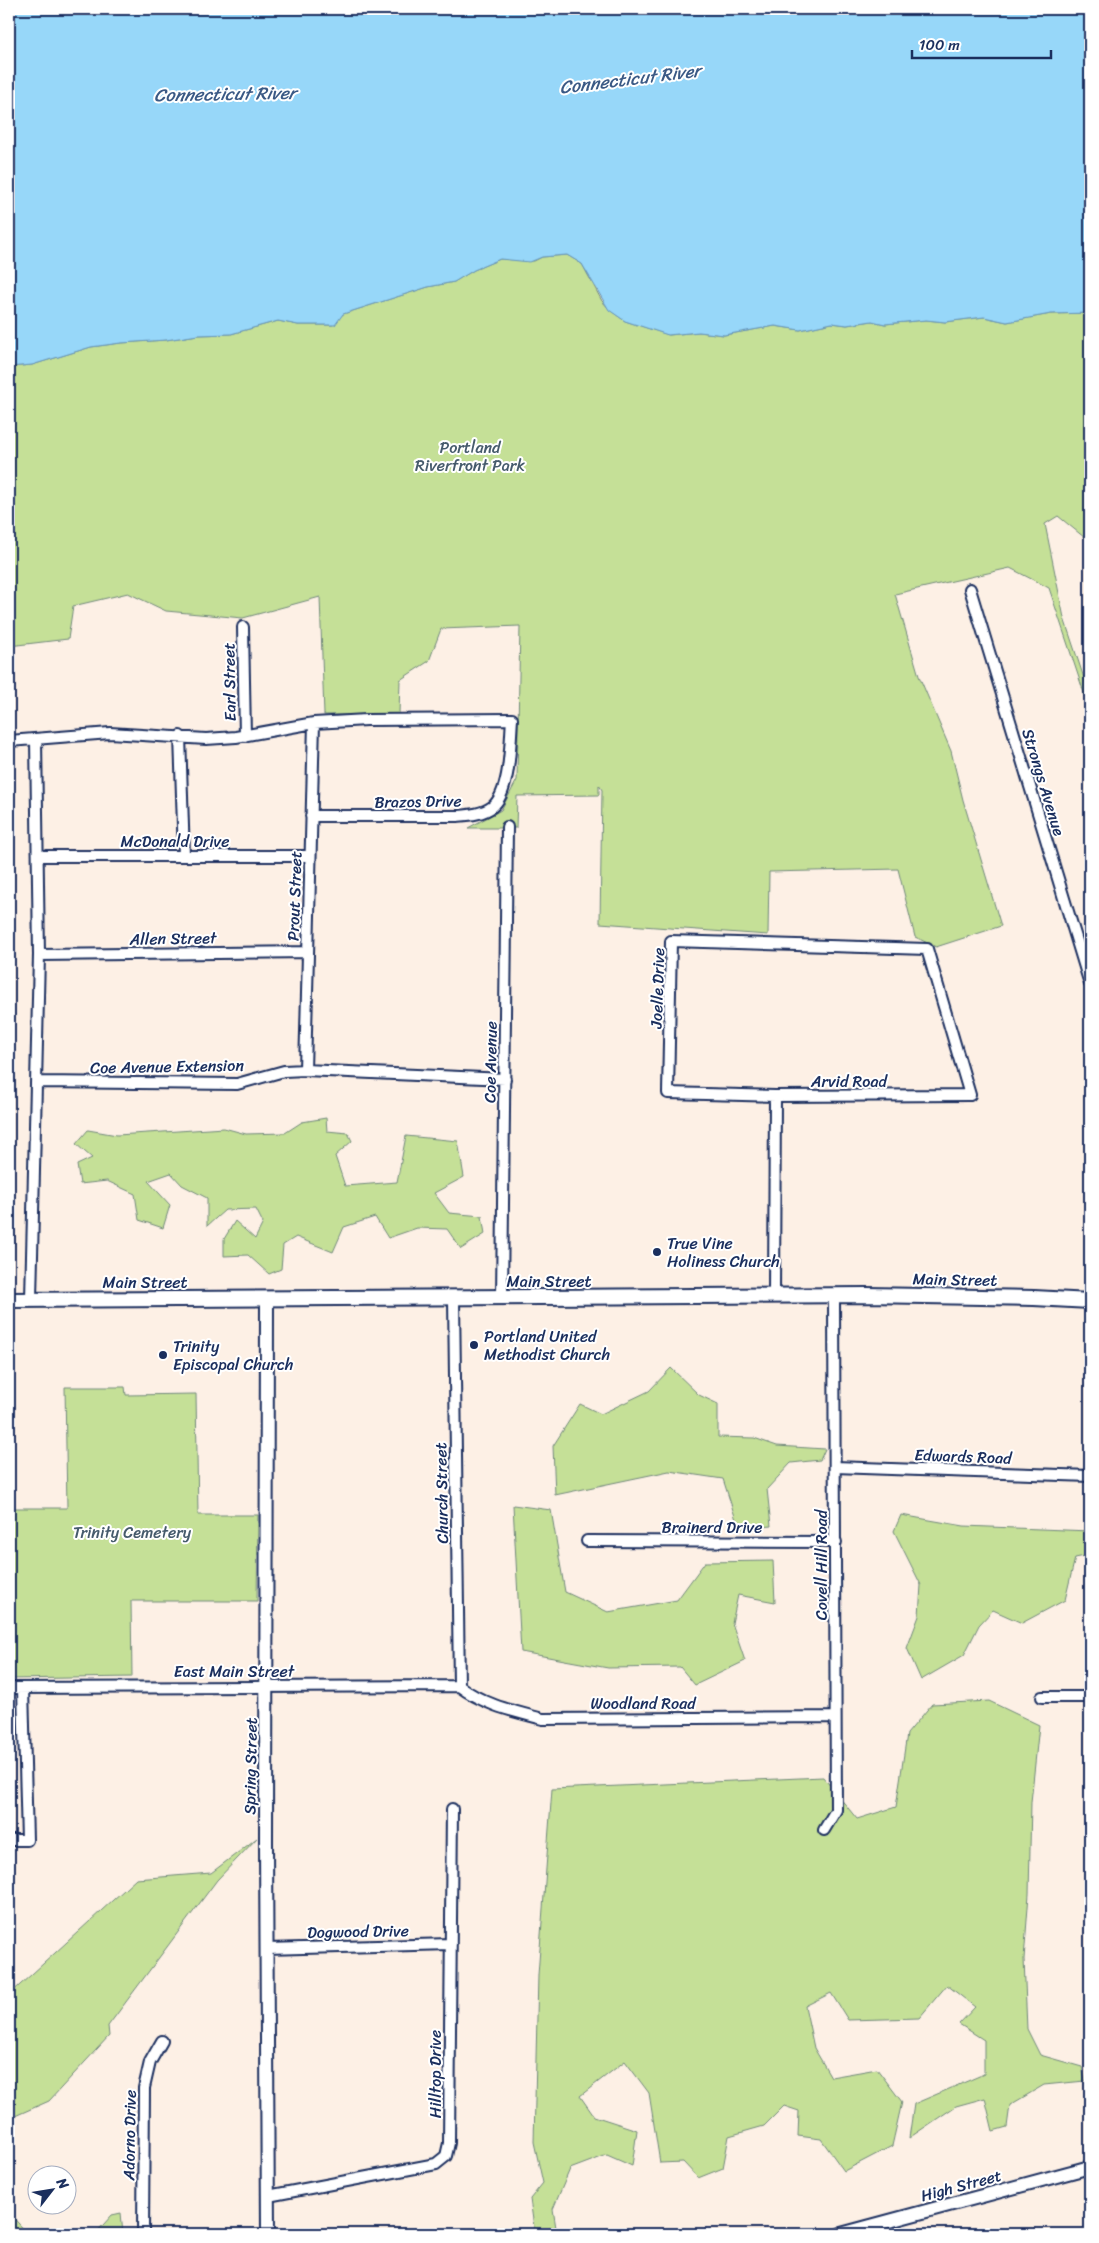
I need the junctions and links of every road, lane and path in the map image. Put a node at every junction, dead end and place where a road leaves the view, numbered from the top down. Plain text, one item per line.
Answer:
1 (970, 589) dead end
2 (243, 627) dead end
3 (314, 723) junction
4 (180, 736) junction
5 (245, 736) junction
6 (36, 740) junction
7 (9, 742) edge
8 (311, 816) junction
9 (507, 827) dead end
10 (39, 856) junction
11 (184, 856) junction
12 (310, 856) junction
13 (927, 949) joint
14 (308, 952) junction
15 (39, 954) junction
16 (1090, 984) edge
17 (305, 1070) junction
18 (505, 1079) junction
19 (37, 1082) junction
20 (775, 1096) junction
21 (774, 1296) junction
22 (834, 1296) junction
23 (502, 1298) junction
24 (267, 1299) junction
25 (454, 1299) junction
26 (9, 1300) edge
27 (31, 1300) junction
28 (1090, 1301) edge
29 (835, 1467) junction
30 (1090, 1476) edge
31 (587, 1541) dead end
32 (836, 1542) junction
33 (268, 1686) junction
34 (459, 1686) junction
35 (9, 1688) edge
36 (23, 1688) junction
37 (1042, 1697) dead end
38 (1090, 1697) edge
39 (835, 1717) junction
40 (452, 1809) dead end
41 (824, 1830) dead end
42 (9, 1840) edge
43 (451, 1944) junction
44 (266, 1949) junction
45 (162, 2041) dead end
46 (1090, 2167) edge
47 (268, 2196) junction
48 (143, 2234) edge
49 (268, 2234) edge
50 (841, 2234) edge

1 - 16 street, Strongs Avenue
2 - 5 street, Earl Street
3 - 5 street
3 - 8 street, Prout Street
3 - 8 street, Brazos Drive
4 - 5 street
4 - 6 street
4 - 11 street
6 - 7 street
6 - 10 street
8 - 12 street, Prout Street
9 - 18 street, Coe Avenue
10 - 11 street, McDonald Drive
10 - 15 street
11 - 12 street, McDonald Drive
12 - 14 street, Prout Street
13 - 20 street, Arvid Road
13 - 20 street, Joelle Drive
14 - 15 street, Allen Street
14 - 17 street, Prout Street
15 - 19 street
17 - 18 street, Coe Avenue Extension
17 - 19 street, Coe Avenue Extension
18 - 23 street, Coe Avenue
19 - 27 street
20 - 21 street
21 - 22 main road, Main Street
21 - 23 main road, Main Street
22 - 28 main road, Main Street
22 - 29 street, Covell Hill Road
23 - 25 main road, Main Street
24 - 25 main road, Main Street
24 - 27 main road, Main Street
24 - 33 street, Spring Street
25 - 34 street, Church Street
26 - 27 main road, Main Street
29 - 30 street, Edwards Road
29 - 32 street, Covell Hill Road
31 - 32 street, Brainerd Drive
32 - 39 street, Covell Hill Road
33 - 34 street, East Main Street
33 - 36 street, East Main Street
33 - 44 street, Spring Street
34 - 39 street, Woodland Road
35 - 36 street, East Main Street
36 - 42 street
37 - 38 street
39 - 41 street, Covell Hill Road
40 - 43 street, Hilltop Drive
43 - 44 street, Dogwood Drive
43 - 47 street, Hilltop Drive
44 - 47 street, Spring Street
45 - 48 street, Adorno Drive
46 - 50 street, High Street
47 - 49 street, Spring Street

